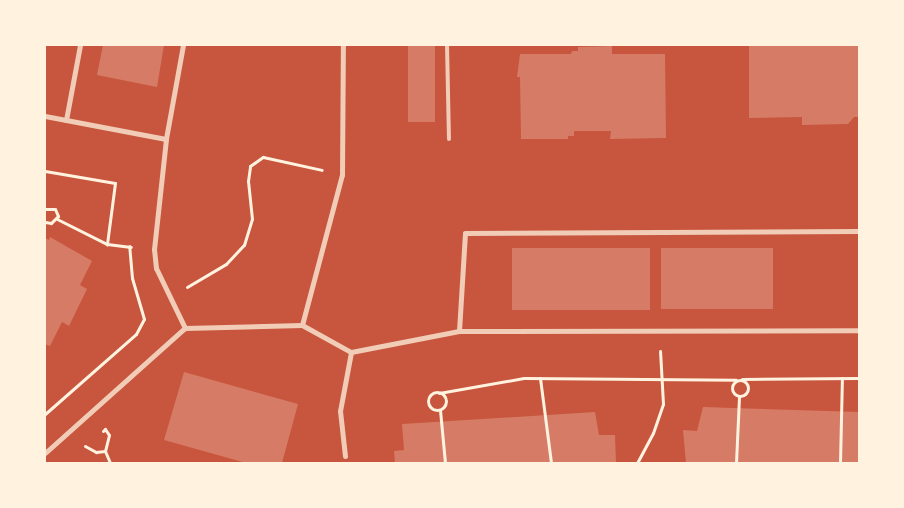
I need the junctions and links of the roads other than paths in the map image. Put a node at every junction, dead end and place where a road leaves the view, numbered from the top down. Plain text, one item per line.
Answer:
1 (80, 45) edge
2 (183, 45) edge
3 (343, 45) edge
4 (447, 45) edge
5 (45, 116) edge
6 (66, 120) junction
7 (166, 139) junction
8 (449, 139) dead end
9 (859, 231) edge
10 (302, 325) junction
11 (185, 328) junction
12 (859, 330) edge
13 (459, 331) junction
14 (350, 352) junction
15 (45, 453) edge
16 (345, 456) dead end

1 - 6 street
2 - 7 street
3 - 10 street
4 - 8 lane
5 - 6 street
6 - 7 street
7 - 11 street
9 - 13 street
10 - 11 street
10 - 14 street
11 - 15 street
12 - 13 street
13 - 14 street
14 - 16 street

